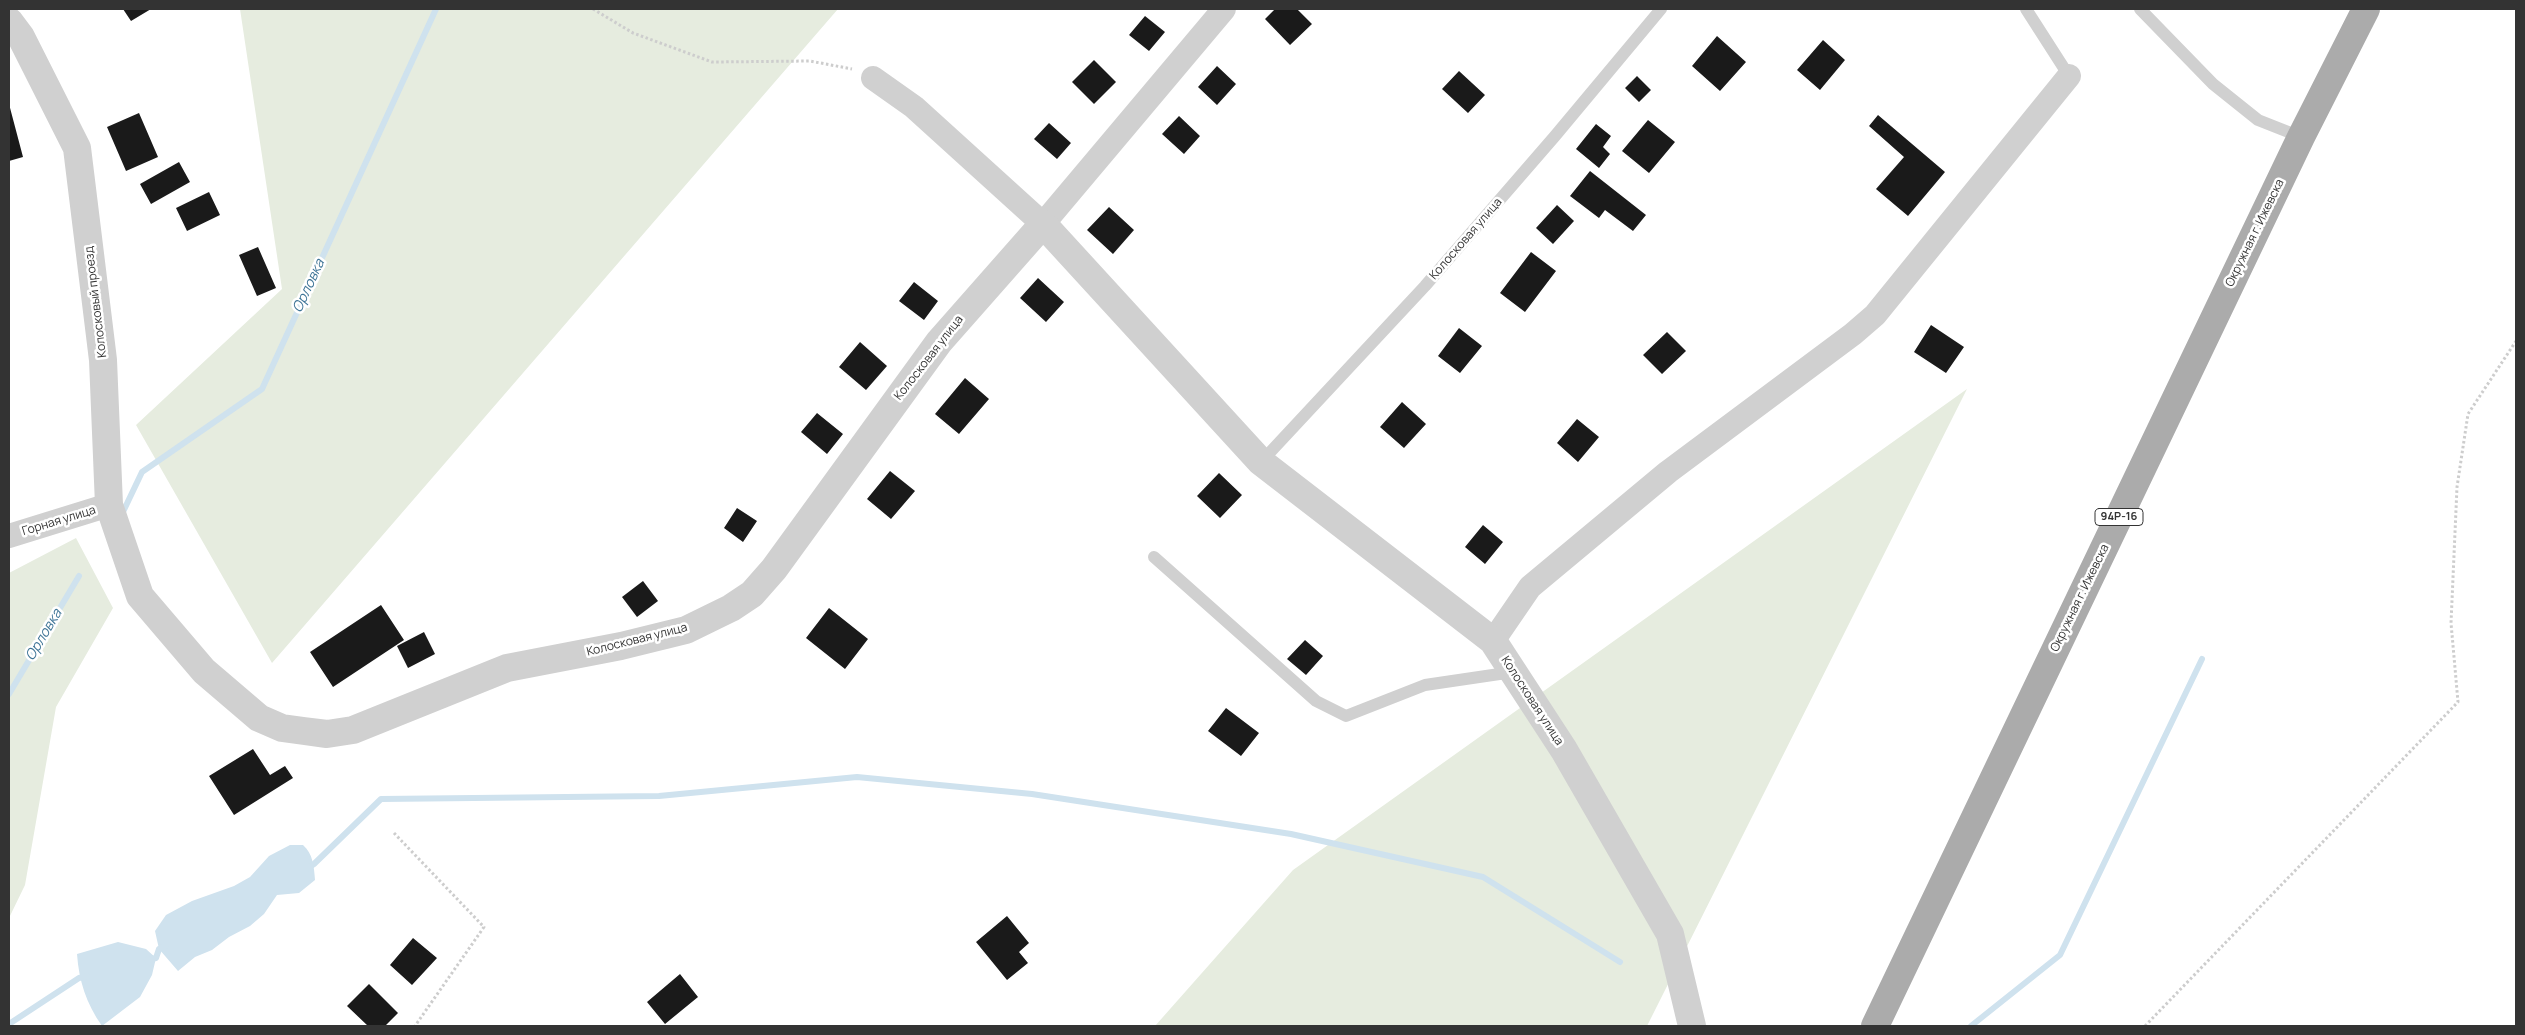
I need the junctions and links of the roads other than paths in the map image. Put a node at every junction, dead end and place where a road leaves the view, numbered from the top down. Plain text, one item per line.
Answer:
1 (1224, 9) edge
2 (1661, 9) edge
3 (2026, 9) edge
4 (2140, 9) edge
5 (2366, 9) edge
6 (9, 21) edge
7 (2069, 76) joint
8 (873, 78) road end
9 (2301, 137) junction
10 (1043, 224) junction
11 (1261, 462) junction
12 (109, 506) junction
13 (9, 536) edge
14 (1154, 557) dead end
15 (140, 596) joint
16 (1493, 641) junction
17 (1513, 672) junction
18 (1692, 1026) edge
19 (1876, 1026) edge

1 - 10 street, Колосковая улица
2 - 11 lane, Колосковая улица
3 - 7 lane
4 - 9 lane
5 - 9 main road, Окружная г. Ижевска / 94Р-16
6 - 12 street, Колосковый проезд
7 - 16 street
8 - 10 street
9 - 19 main road, Окружная г. Ижевска / 94Р-16
10 - 11 street, Колосковая улица
10 - 15 street, Колосковая улица
11 - 16 street, Колосковая улица
12 - 13 street, Горная улица
12 - 15 street, Колосковый проезд
14 - 17 lane
16 - 17 street, Колосковая улица
17 - 18 street, Колосковая улица

